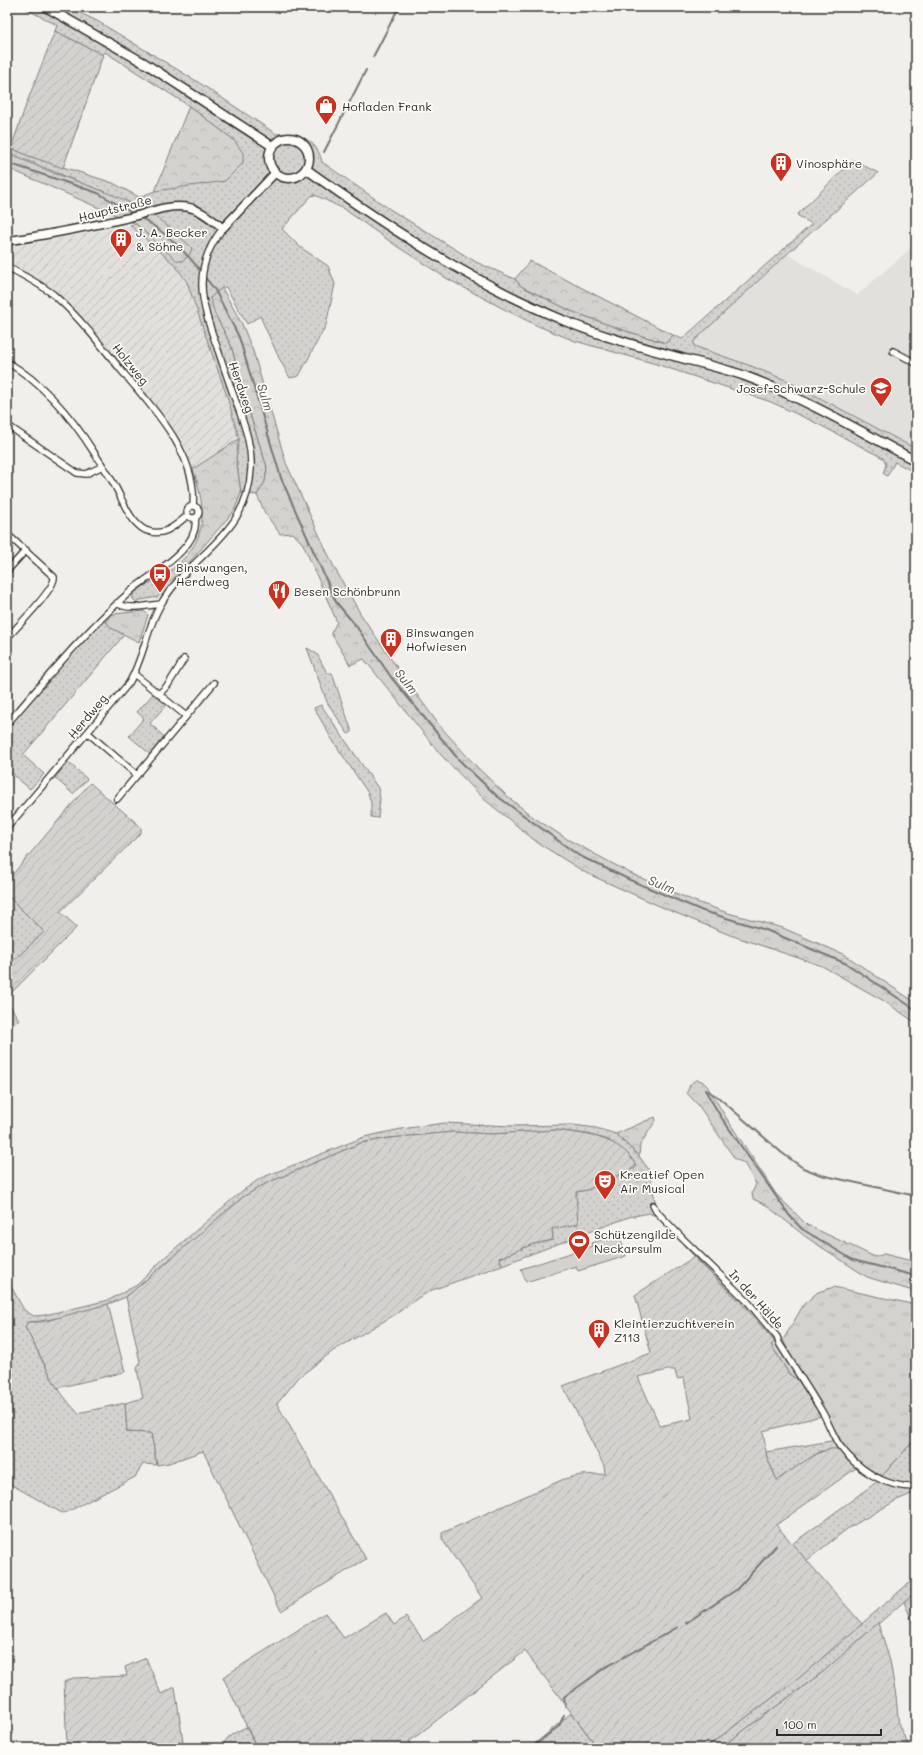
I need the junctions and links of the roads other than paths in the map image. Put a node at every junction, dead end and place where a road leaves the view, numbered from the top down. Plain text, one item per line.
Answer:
1 (46, 7) edge
2 (272, 146) junction
3 (306, 170) junction
4 (275, 173) junction
5 (224, 228) junction
6 (7, 241) edge
7 (7, 267) edge
8 (893, 351) dead end
9 (7, 362) edge
10 (916, 363) edge
11 (7, 425) edge
12 (916, 461) edge
13 (103, 466) junction
14 (193, 506) junction
15 (188, 515) junction
16 (195, 518) junction
17 (7, 534) edge
18 (26, 550) junction
19 (7, 571) edge
20 (117, 603) junction
21 (161, 604) junction
22 (7, 638) edge
23 (184, 659) dead end
24 (134, 674) junction
25 (214, 683) dead end
26 (159, 694) junction
27 (186, 716) junction
28 (7, 724) edge
29 (88, 732) junction
30 (137, 775) junction
31 (118, 799) dead end
32 (7, 828) edge
33 (653, 1204) dead end
34 (916, 1487) edge

1 - 2 main road
2 - 3 main road
2 - 4 main road
3 - 4 main road
3 - 12 main road
4 - 5 street, Herdweg
5 - 6 street, Hauptstraße
5 - 21 street, Herdweg
7 - 14 street, Holzweg
8 - 10 street
9 - 13 street
11 - 13 street
13 - 15 street
14 - 15 street
14 - 16 street, Holzweg
15 - 16 street
16 - 20 street, Holzweg
17 - 18 street
18 - 19 street
18 - 22 street
20 - 21 street
20 - 28 street, Holzweg
21 - 24 street, Herdweg
23 - 26 street
24 - 26 street
24 - 29 street, Herdweg
25 - 27 street
26 - 27 street
27 - 30 street
29 - 30 street
29 - 32 street, Herdweg
30 - 31 street
33 - 34 street, In der Hälde

